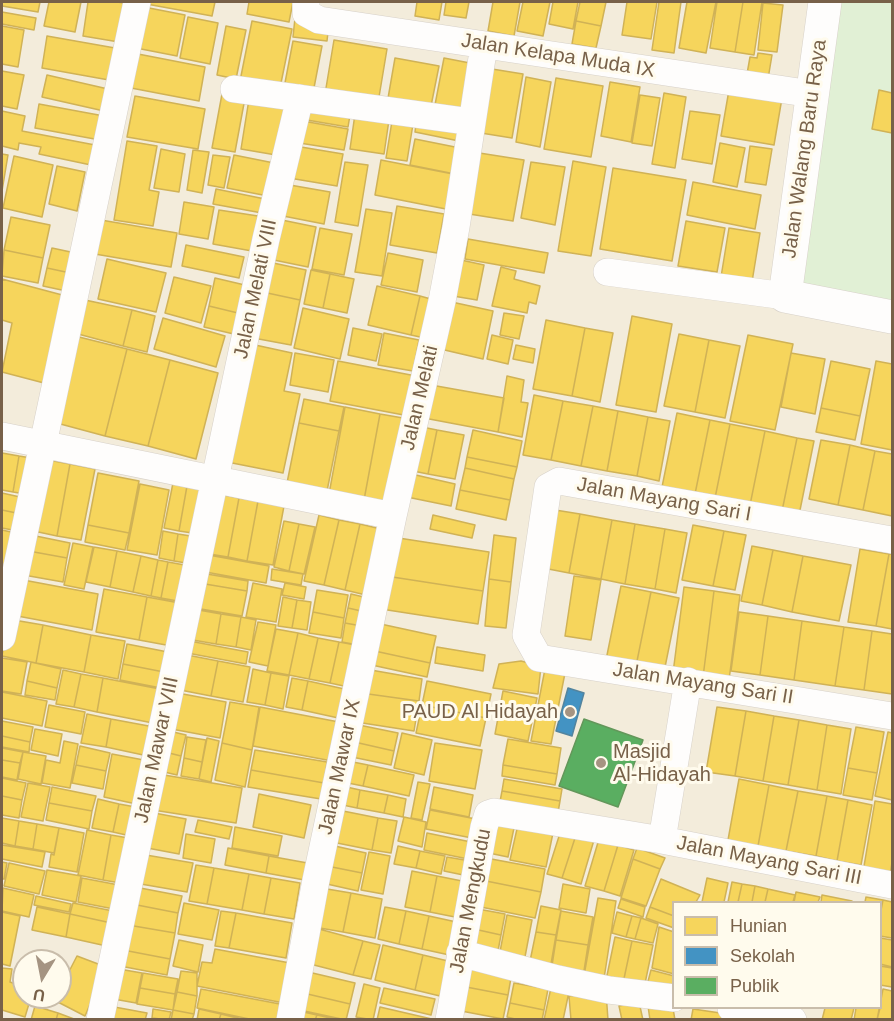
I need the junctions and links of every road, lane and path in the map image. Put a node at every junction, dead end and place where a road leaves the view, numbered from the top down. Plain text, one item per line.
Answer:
1 (137, 2) edge
2 (825, 2) edge
3 (306, 7) edge
4 (484, 45) junction
5 (234, 89) dead end
6 (812, 94) junction
7 (300, 98) junction
8 (472, 122) junction
9 (607, 272) dead end
10 (785, 296) junction
11 (892, 317) edge
12 (2, 436) edge
13 (43, 444) junction
14 (214, 480) junction
15 (393, 516) junction
16 (892, 540) edge
17 (526, 635) joint
18 (2, 637) edge
19 (688, 681) junction
20 (892, 716) edge
21 (662, 840) junction
22 (892, 885) edge
23 (460, 952) junction
24 (672, 998) edge
25 (736, 1009) edge
26 (100, 1020) edge
27 (290, 1020) edge
28 (449, 1020) edge
29 (793, 1020) edge

1 - 13 street
2 - 6 street, Jalan Walang Baru Raya
3 - 4 street, Jalan Kelapa Muda IX
4 - 6 street, Jalan Kelapa Muda IX
4 - 8 street, Jalan Melati
5 - 7 street
6 - 10 street, Jalan Walang Baru Raya
7 - 8 street
7 - 14 street, Jalan Melati VIII
8 - 15 street, Jalan Melati
9 - 10 street
10 - 11 street
12 - 13 street
13 - 14 street
13 - 18 street
14 - 15 street
14 - 26 street, Jalan Mawar VIII
15 - 27 street, Jalan Mawar IX
16 - 17 street, Jalan Mayang Sari I
17 - 19 street, Jalan Mayang Sari II
19 - 20 street, Jalan Mayang Sari II
19 - 21 street, Jalan Mayang Sari III
21 - 22 street, Jalan Mayang Sari III
21 - 23 street, Jalan Mengkudu
23 - 24 street
23 - 28 street, Jalan Mengkudu
25 - 29 street

